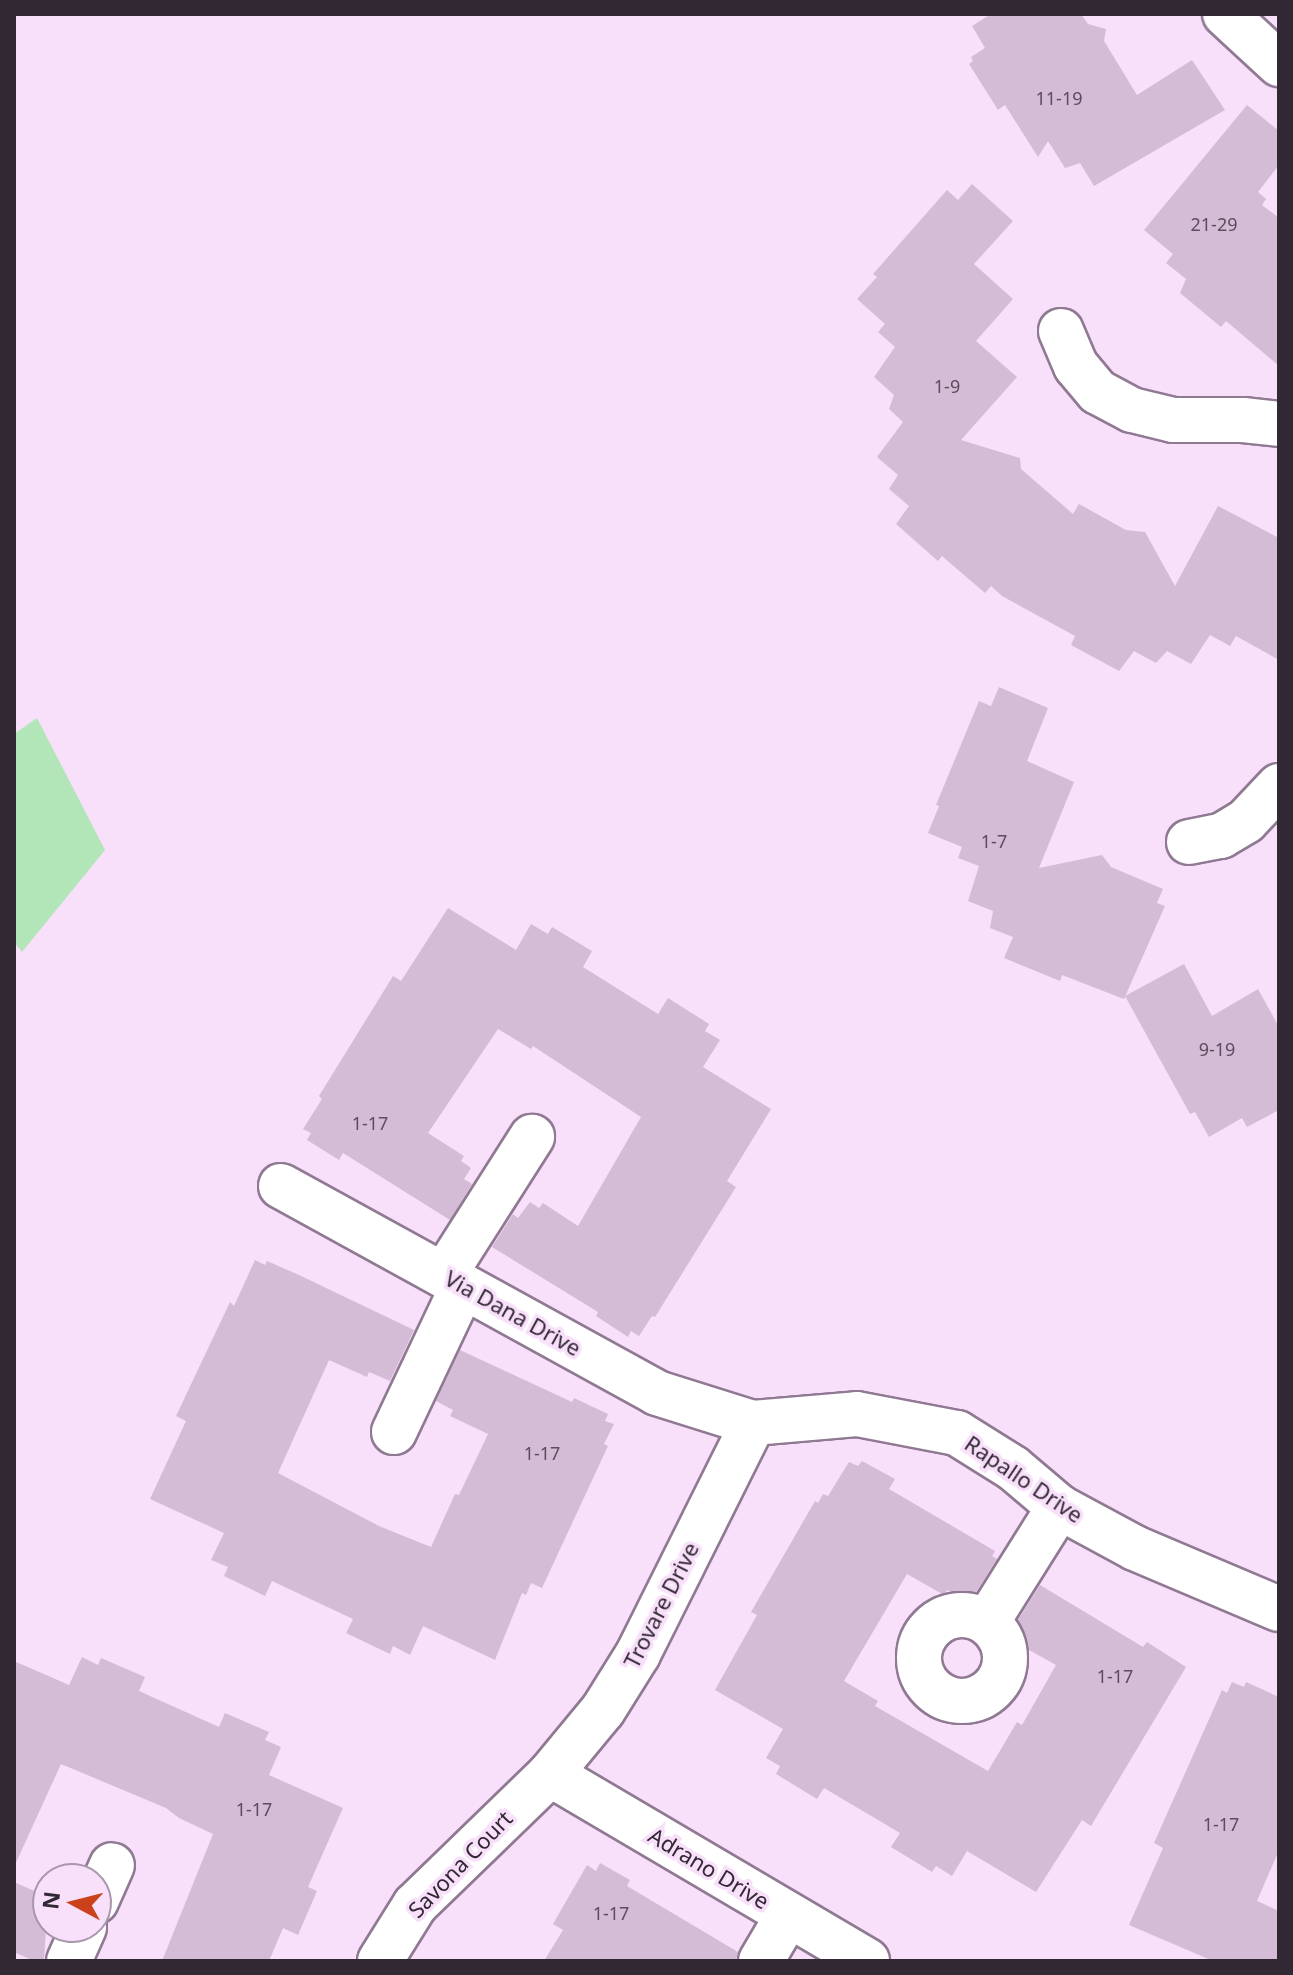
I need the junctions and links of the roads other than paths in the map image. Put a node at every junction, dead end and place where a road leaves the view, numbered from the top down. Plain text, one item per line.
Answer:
1 (1225, 14) edge
2 (1279, 64) edge
3 (1061, 331) dead end
4 (1279, 424) edge
5 (1279, 786) edge
6 (1189, 842) dead end
7 (532, 1137) dead end
8 (281, 1186) dead end
9 (453, 1280) junction
10 (753, 1423) junction
11 (394, 1432) dead end
12 (1059, 1507) junction
13 (1279, 1609) edge
14 (987, 1622) dead end
15 (550, 1774) junction
16 (788, 1915) junction
17 (380, 1961) edge
18 (761, 1961) edge
19 (867, 1961) edge

1 - 2 street
3 - 4 street
5 - 6 street
7 - 9 street
8 - 9 street, Via Dana Drive
9 - 10 street, Via Dana Drive
9 - 11 street
10 - 12 street, Rapallo Drive
10 - 15 street, Trovare Drive
12 - 13 street, Rapallo Drive
12 - 14 street
15 - 16 street, Adrano Drive
15 - 17 street, Savona Court
16 - 18 street
16 - 19 street, Adrano Drive

